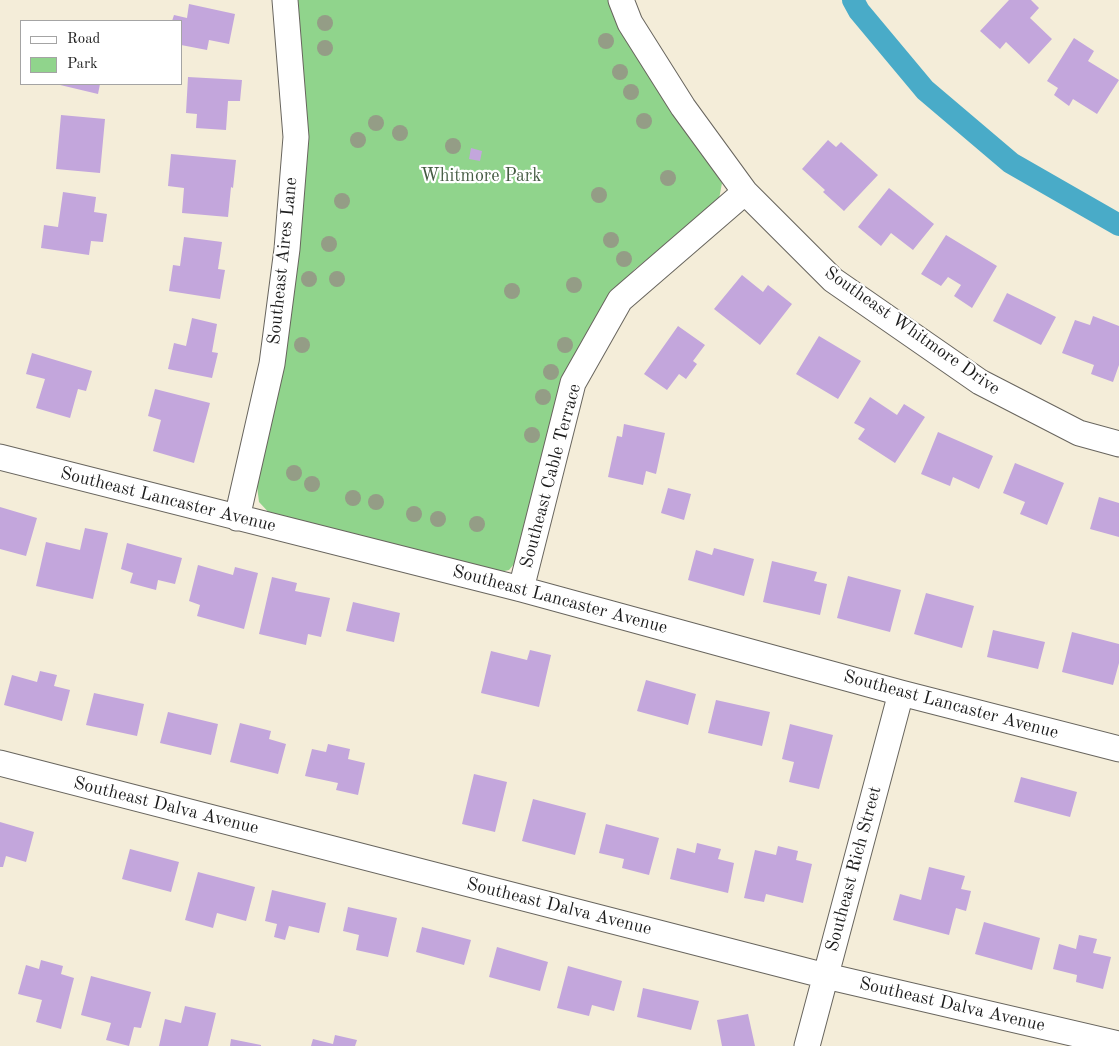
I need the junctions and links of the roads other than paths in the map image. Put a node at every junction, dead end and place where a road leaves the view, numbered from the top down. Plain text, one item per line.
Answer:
1 (285, 0) edge
2 (620, 0) edge
3 (745, 192) junction
4 (1119, 444) edge
5 (0, 457) edge
6 (237, 518) junction
7 (521, 589) junction
8 (901, 693) junction
9 (1119, 749) edge
10 (0, 763) edge
11 (826, 976) junction
12 (1119, 1044) edge
13 (807, 1046) edge

1 - 6 street, Southeast Aires Lane
2 - 3 street, Southeast Whitmore Drive
3 - 4 street, Southeast Whitmore Drive
3 - 7 street, Southeast Cable Terrace
5 - 6 street, Southeast Lancaster Avenue
6 - 7 street, Southeast Lancaster Avenue
7 - 8 street, Southeast Lancaster Avenue
8 - 9 street, Southeast Lancaster Avenue
8 - 11 street, Southeast Rich Street
10 - 11 street, Southeast Dalva Avenue
11 - 12 street, Southeast Dalva Avenue
11 - 13 street, Southeast Rich Street

